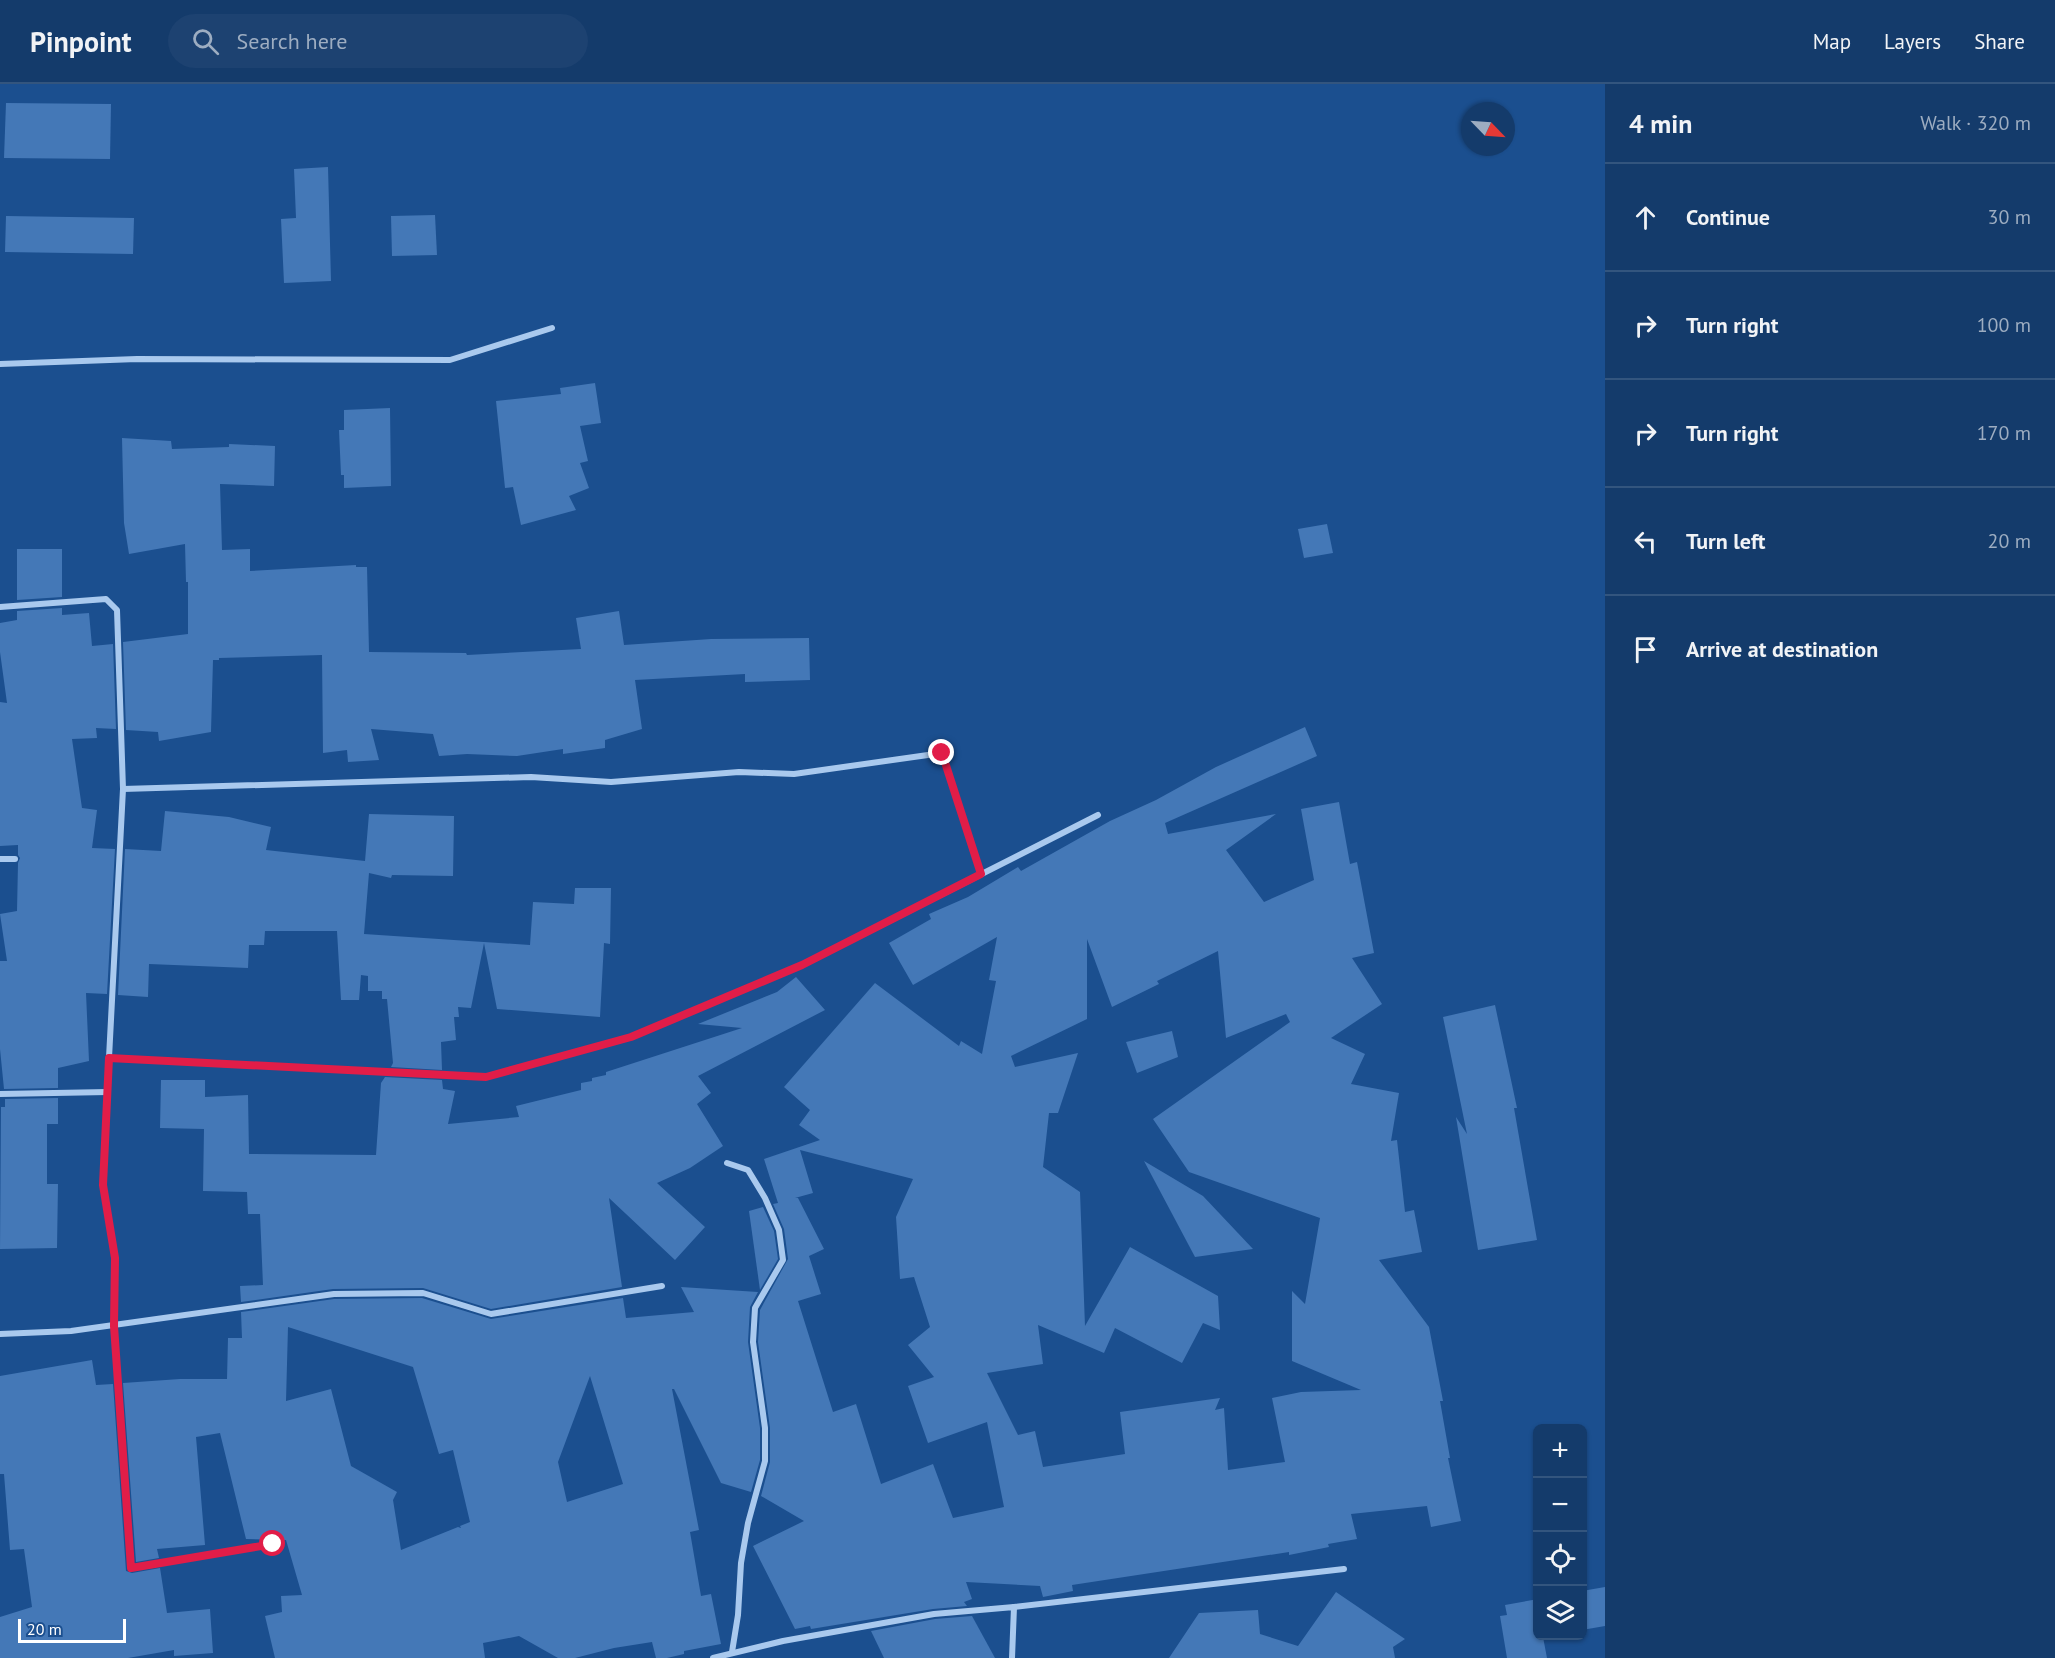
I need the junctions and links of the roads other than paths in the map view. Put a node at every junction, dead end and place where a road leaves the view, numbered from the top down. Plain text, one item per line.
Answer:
1 (552, 328) dead end
2 (0, 364) edge
3 (0, 607) edge
4 (123, 789) junction
5 (1098, 815) dead end
6 (0, 859) edge
7 (15, 859) dead end
8 (981, 874) junction
9 (109, 1058) junction
10 (108, 1092) junction
11 (0, 1094) edge
12 (727, 1163) dead end
13 (662, 1286) dead end
14 (114, 1326) junction
15 (0, 1334) edge
16 (273, 1544) dead end
17 (1344, 1569) dead end
18 (1014, 1607) junction
19 (732, 1652) junction
20 (713, 1658) edge
21 (1012, 1658) edge

1 - 2 street
3 - 4 street
4 - 8 street
4 - 9 street
5 - 8 street
6 - 7 street
8 - 9 street
9 - 10 street
10 - 11 street
10 - 14 street
12 - 19 street
13 - 14 street
14 - 15 street
14 - 16 street
17 - 18 street
18 - 19 street
18 - 21 street
19 - 20 street

